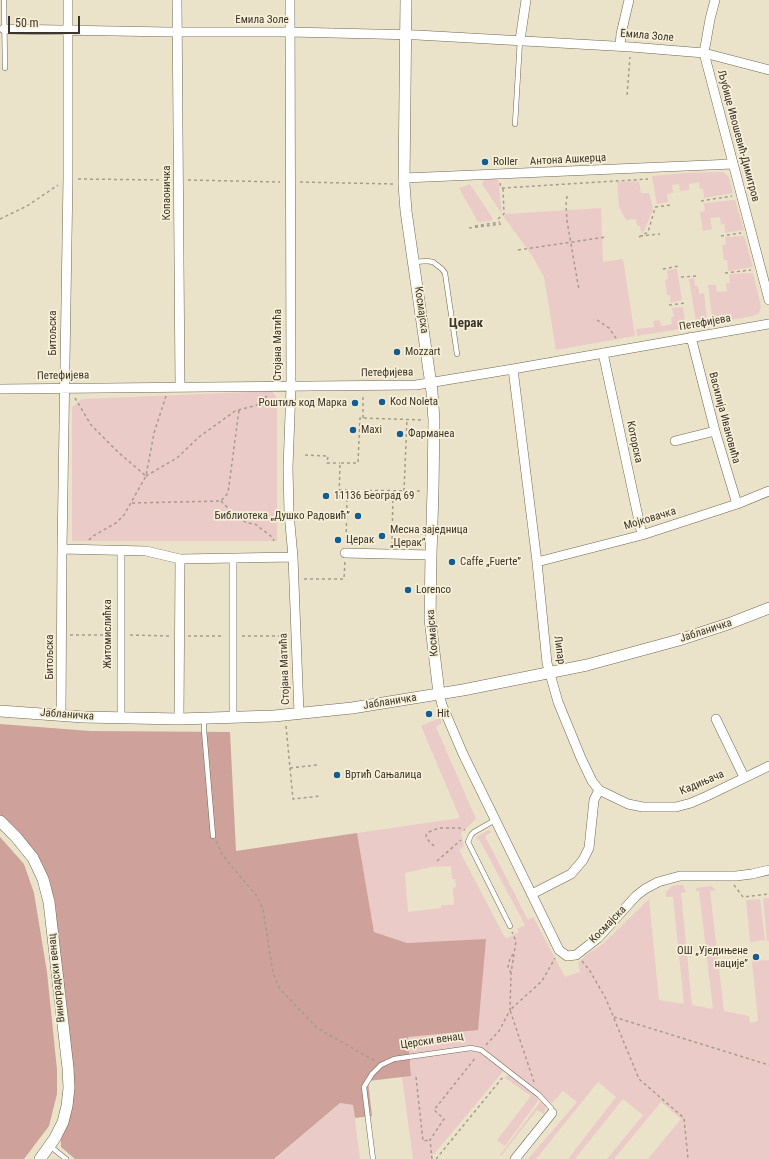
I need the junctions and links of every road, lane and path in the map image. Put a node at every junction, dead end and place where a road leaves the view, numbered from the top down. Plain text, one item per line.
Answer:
1 (4, 0) edge
2 (68, 0) edge
3 (177, 0) edge
4 (290, 0) edge
5 (406, 0) edge
6 (526, 0) edge
7 (629, 0) edge
8 (715, 0) edge
9 (4, 29) junction
10 (68, 30) junction
11 (177, 32) junction
12 (290, 32) junction
13 (406, 34) junction
14 (520, 40) junction
15 (620, 46) junction
16 (631, 47) junction
17 (704, 53) junction
18 (5, 68) dead end
19 (769, 70) edge
20 (627, 95) dead end
21 (514, 124) dead end
22 (734, 164) junction
23 (500, 175) junction
24 (68, 178) junction
25 (648, 179) dead end
26 (179, 180) junction
27 (404, 181) junction
28 (289, 182) junction
29 (502, 188) junction
30 (741, 195) junction
31 (568, 196) dead end
32 (700, 200) dead end
33 (672, 205) dead end
34 (0, 219) edge
35 (498, 219) dead end
36 (500, 223) joint
37 (751, 232) junction
38 (660, 234) dead end
39 (721, 236) dead end
40 (606, 237) dead end
41 (570, 243) junction
42 (518, 250) dead end
43 (414, 262) junction
44 (679, 266) dead end
45 (663, 269) dead end
46 (761, 269) junction
47 (725, 273) dead end
48 (697, 276) dead end
49 (681, 277) dead end
50 (579, 290) dead end
51 (769, 300) edge
52 (684, 303) dead end
53 (669, 305) dead end
54 (597, 320) dead end
55 (769, 324) edge
56 (691, 337) junction
57 (622, 350) junction
58 (603, 353) junction
59 (458, 354) dead end
60 (513, 370) junction
61 (431, 384) junction
62 (278, 386) junction
63 (290, 386) junction
64 (363, 386) junction
65 (169, 387) junction
66 (180, 387) junction
67 (65, 388) junction
68 (0, 389) edge
69 (73, 395) dead end
70 (239, 410) junction
71 (363, 418) junction
72 (407, 419) junction
73 (434, 420) junction
74 (715, 431) junction
75 (675, 441) dead end
76 (305, 455) dead end
77 (340, 463) junction
78 (146, 476) junction
79 (339, 490) junction
80 (393, 491) junction
81 (425, 491) dead end
82 (404, 492) junction
83 (769, 492) edge
84 (222, 501) junction
85 (131, 503) junction
86 (737, 504) junction
87 (642, 535) junction
88 (274, 541) dead end
89 (392, 547) dead end
90 (62, 549) junction
91 (79, 549) junction
92 (121, 550) junction
93 (345, 553) junction
94 (431, 555) junction
95 (293, 557) junction
96 (233, 558) junction
97 (180, 559) junction
98 (536, 562) junction
99 (294, 579) junction
100 (769, 608) edge
101 (550, 673) junction
102 (439, 693) junction
103 (0, 711) edge
104 (299, 713) junction
105 (61, 715) junction
106 (121, 718) junction
107 (204, 718) junction
108 (233, 718) junction
109 (179, 719) junction
110 (716, 719) dead end
111 (286, 722) dead end
112 (317, 765) dead end
113 (769, 766) edge
114 (290, 768) junction
115 (744, 777) junction
116 (599, 790) junction
117 (321, 796) dead end
118 (495, 820) junction
119 (0, 821) edge
120 (472, 834) junction
121 (213, 836) joint
122 (457, 844) dead end
123 (434, 846) dead end
124 (437, 861) dead end
125 (769, 870) edge
126 (732, 876) junction
127 (532, 894) junction
128 (769, 894) edge
129 (510, 926) joint
130 (515, 952) junction
131 (556, 956) dead end
132 (580, 959) dead end
133 (511, 973) junction
134 (510, 1010) junction
135 (614, 1016) junction
136 (481, 1050) junction
137 (381, 1065) junction
138 (769, 1065) edge
139 (508, 1071) junction
140 (416, 1078) dead end
141 (539, 1095) junction
142 (552, 1113) joint
143 (430, 1140) junction
144 (50, 1146) junction
145 (40, 1159) edge
146 (66, 1159) edge
147 (372, 1159) edge
148 (432, 1159) edge
149 (436, 1159) edge
150 (515, 1159) edge
151 (688, 1159) edge

1 - 9 lane
2 - 10 street, Битољска
3 - 11 street, Копаоничка
4 - 12 street, Стојана Матића
5 - 13 street, Космајска
6 - 14 street
7 - 15 street
8 - 17 street, Љубице Ивошевић-Димитров
9 - 10 street, Емила Золе
9 - 18 lane
10 - 11 street, Емила Золе
10 - 24 street, Битољска
11 - 12 street, Емила Золе
11 - 26 street, Копаоничка
12 - 13 street, Емила Золе
12 - 28 street, Стојана Матића
13 - 14 street, Емила Золе
13 - 27 street, Космајска
14 - 15 street, Емила Золе
14 - 21 lane
15 - 16 street, Емила Золе
16 - 17 street, Емила Золе
16 - 20 path
17 - 19 street, Емила Золе
17 - 22 street, Љубице Ивошевић-Димитров
22 - 23 street, Антона Ашкерца
22 - 30 street, Љубице Ивошевић-Димитров
23 - 27 street, Антона Ашкерца
23 - 29 path
24 - 26 path
24 - 34 path
24 - 67 street, Битољска
25 - 29 path
26 - 28 path
26 - 66 street, Копаоничка
27 - 28 path
27 - 43 street, Космајска
28 - 63 street, Стојана Матића
29 - 35 path
30 - 32 path
30 - 37 street, Љубице Ивошевић-Димитров
31 - 41 path
33 - 38 path
36 - 36 path
37 - 39 path
37 - 46 street, Љубице Ивошевић-Димитров
40 - 41 path
41 - 42 path
41 - 50 path
43 - 59 lane
43 - 61 street, Космајска
44 - 45 path
46 - 47 path
46 - 51 street, Љубице Ивошевић-Димитров
48 - 49 path
52 - 53 path
54 - 57 path
55 - 56 street, Петефијева
56 - 57 street, Петефијева
56 - 74 street, Василија Ивановића
57 - 58 street, Петефијева
58 - 60 street, Петефијева
58 - 87 street, Которска
60 - 61 street, Петефијева
60 - 98 street, Липар
61 - 64 street, Петефијева
61 - 73 street, Космајска
62 - 63 street, Петефијева
62 - 66 street, Петефијева
62 - 70 path
63 - 64 street, Петефијева
63 - 95 street, Стојана Матића
64 - 71 path
65 - 66 street, Петефијева
65 - 67 street, Петефијева
65 - 78 path
67 - 68 street, Петефијева
67 - 90 street, Битољска
69 - 78 path
70 - 78 path
70 - 84 path
71 - 72 path
71 - 77 path
72 - 73 path
72 - 82 path
73 - 94 street, Космајска
74 - 75 street
74 - 86 street, Василија Ивановића
76 - 77 path
77 - 79 path
78 - 85 path
79 - 80 path
79 - 93 path
80 - 82 path
80 - 89 path
81 - 82 path
83 - 86 street, Мојковачка
84 - 85 path
84 - 88 path
85 - 91 path
86 - 87 street, Мојковачка
87 - 98 street, Мојковачка
90 - 91 street
90 - 105 street, Битољска
91 - 92 street
92 - 97 street
92 - 106 street, Житомислићка
93 - 94 street
93 - 99 path
94 - 102 street, Космајска
95 - 96 street
95 - 99 street, Стојана Матића
96 - 97 street
96 - 108 street
97 - 109 street
98 - 101 street, Липар
99 - 104 street, Стојана Матића
100 - 101 street, Јабланичка
101 - 102 street, Јабланичка
101 - 116 street, Липар
102 - 104 street, Јабланичка
102 - 118 street, Космајска
103 - 105 street, Јабланичка
104 - 108 street, Јабланичка
105 - 106 street, Јабланичка
106 - 109 street, Јабланичка
107 - 108 street, Јабланичка
107 - 109 street, Јабланичка
107 - 121 lane
110 - 115 street
111 - 114 path
112 - 114 path
113 - 115 street, Кадињача
114 - 117 path
115 - 116 street, Кадињача
116 - 127 street
118 - 120 lane
118 - 127 street, Космајска
119 - 144 street, Виноградски венац
120 - 123 path
120 - 129 lane
121 - 137 path
122 - 124 path
125 - 126 street, Космајска
126 - 127 street, Космајска
126 - 128 path
129 - 130 path
130 - 133 path
130 - 133 path
131 - 134 path
132 - 135 path
133 - 134 path
134 - 136 path
134 - 141 path
135 - 138 path
135 - 151 path
136 - 137 lane, Церски венац
136 - 139 lane
136 - 143 path
137 - 147 lane, Церски венац
139 - 141 lane
139 - 149 path
140 - 143 path
141 - 142 lane
142 - 150 street
143 - 148 path
144 - 145 street, Виноградски венац
144 - 146 lane

